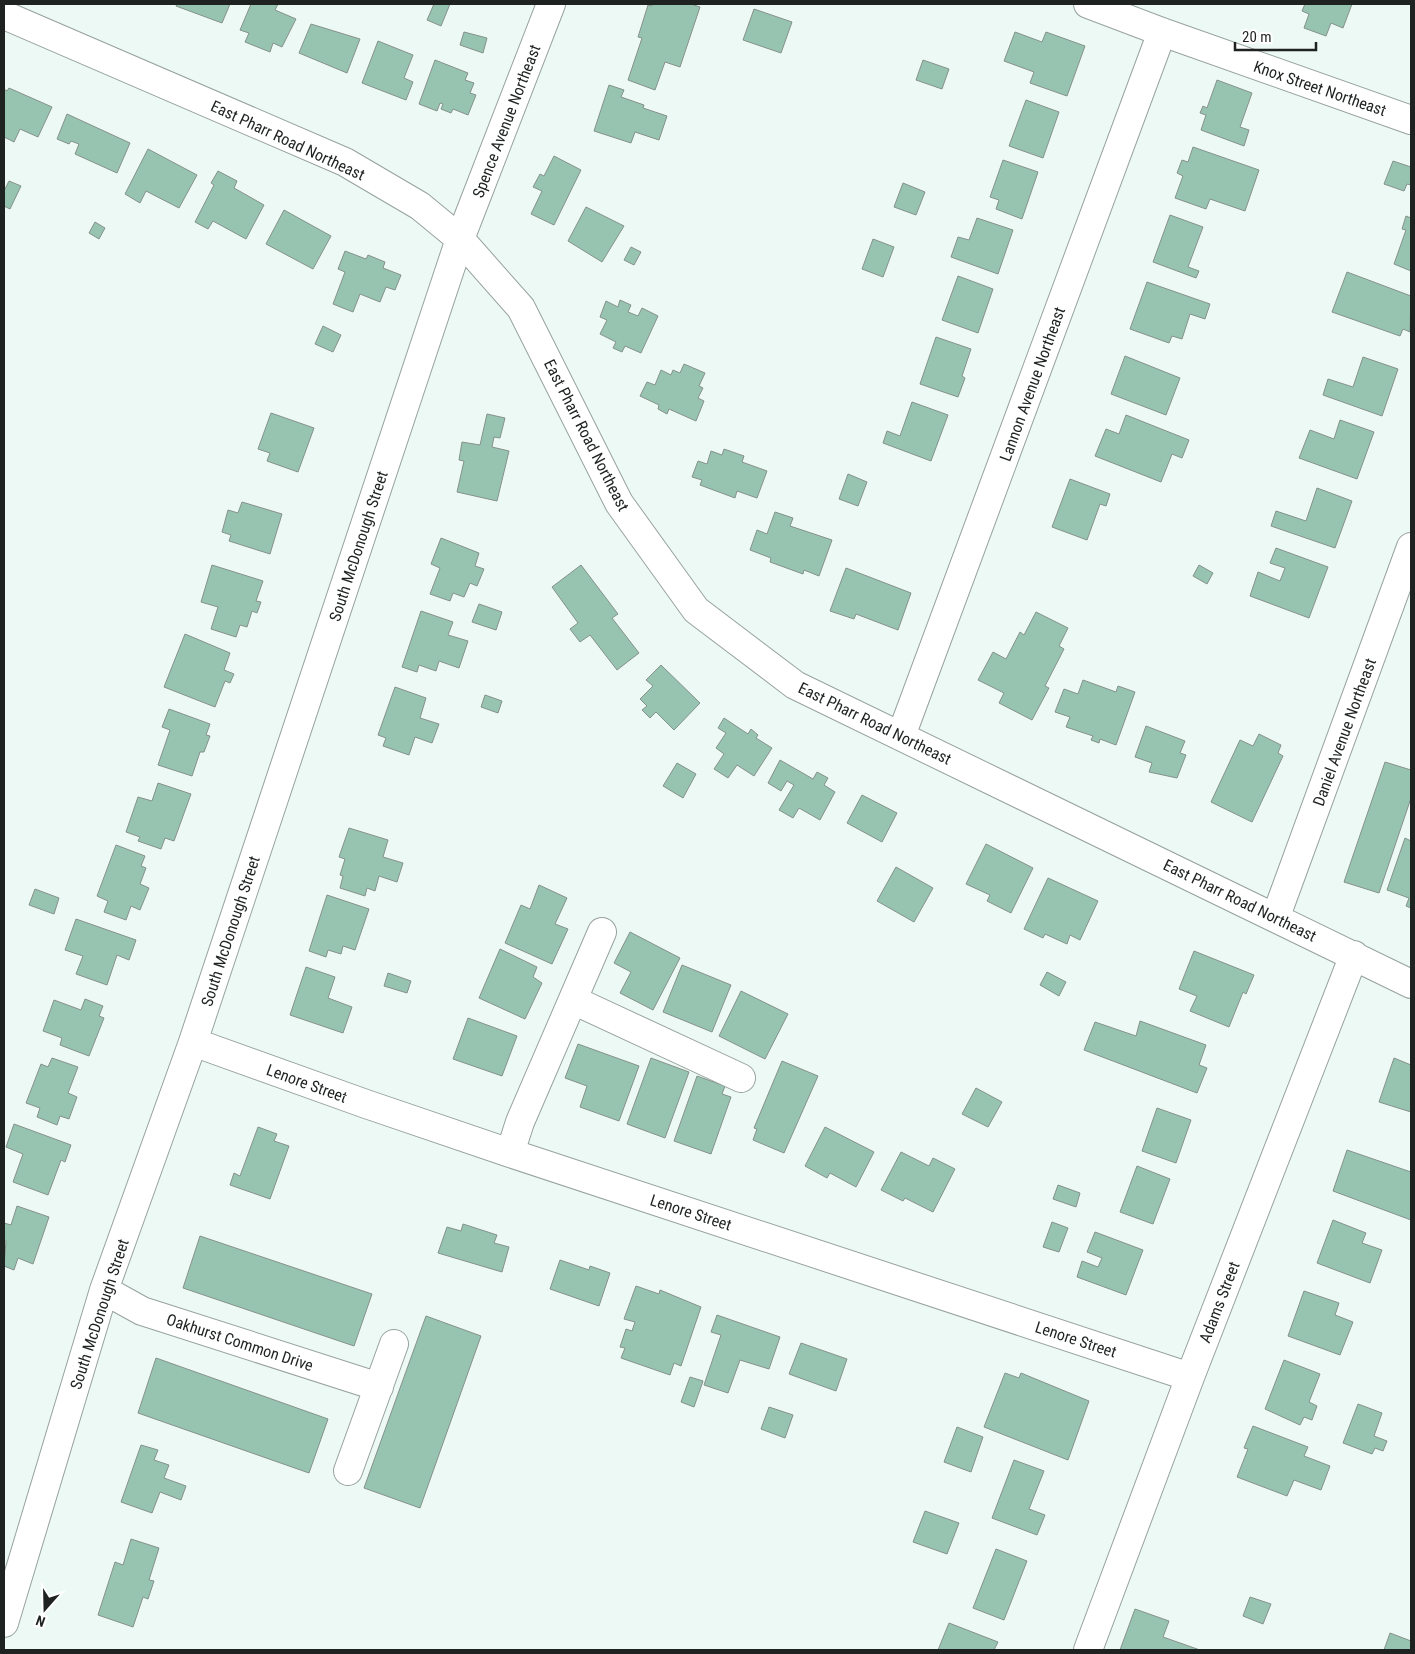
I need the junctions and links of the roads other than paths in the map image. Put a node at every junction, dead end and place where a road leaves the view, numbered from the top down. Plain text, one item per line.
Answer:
1 (552, 4) edge
2 (1088, 4) edge
3 (4, 15) edge
4 (1162, 32) junction
5 (1411, 120) edge
6 (460, 239) junction
7 (1411, 547) edge
8 (902, 736) junction
9 (1276, 916) junction
10 (602, 932) dead end
11 (1354, 955) junction
12 (1411, 984) edge
13 (573, 1000) junction
14 (193, 1042) junction
15 (741, 1078) dead end
16 (510, 1153) junction
17 (104, 1290) junction
18 (394, 1344) dead end
19 (1190, 1377) junction
20 (379, 1387) junction
21 (348, 1471) dead end
22 (4, 1623) edge
23 (1088, 1650) edge

1 - 6 street, Spence Avenue Northeast
2 - 4 street, Knox Street Northeast
3 - 6 street, East Pharr Road Northeast
4 - 5 street, Knox Street Northeast
4 - 8 street, Lannon Avenue Northeast
6 - 8 street, East Pharr Road Northeast
6 - 14 street, South McDonough Street
7 - 9 street, Daniel Avenue Northeast
8 - 9 street, East Pharr Road Northeast
9 - 11 street, East Pharr Road Northeast
10 - 13 street
11 - 12 street, East Pharr Road Northeast
11 - 19 street, Adams Street
13 - 15 street
13 - 16 street
14 - 16 street, Lenore Street
14 - 17 street, South McDonough Street
16 - 19 street, Lenore Street
17 - 20 street, Oakhurst Common Drive
17 - 22 street, South McDonough Street
18 - 20 street
19 - 23 street, Adams Street
20 - 21 street

